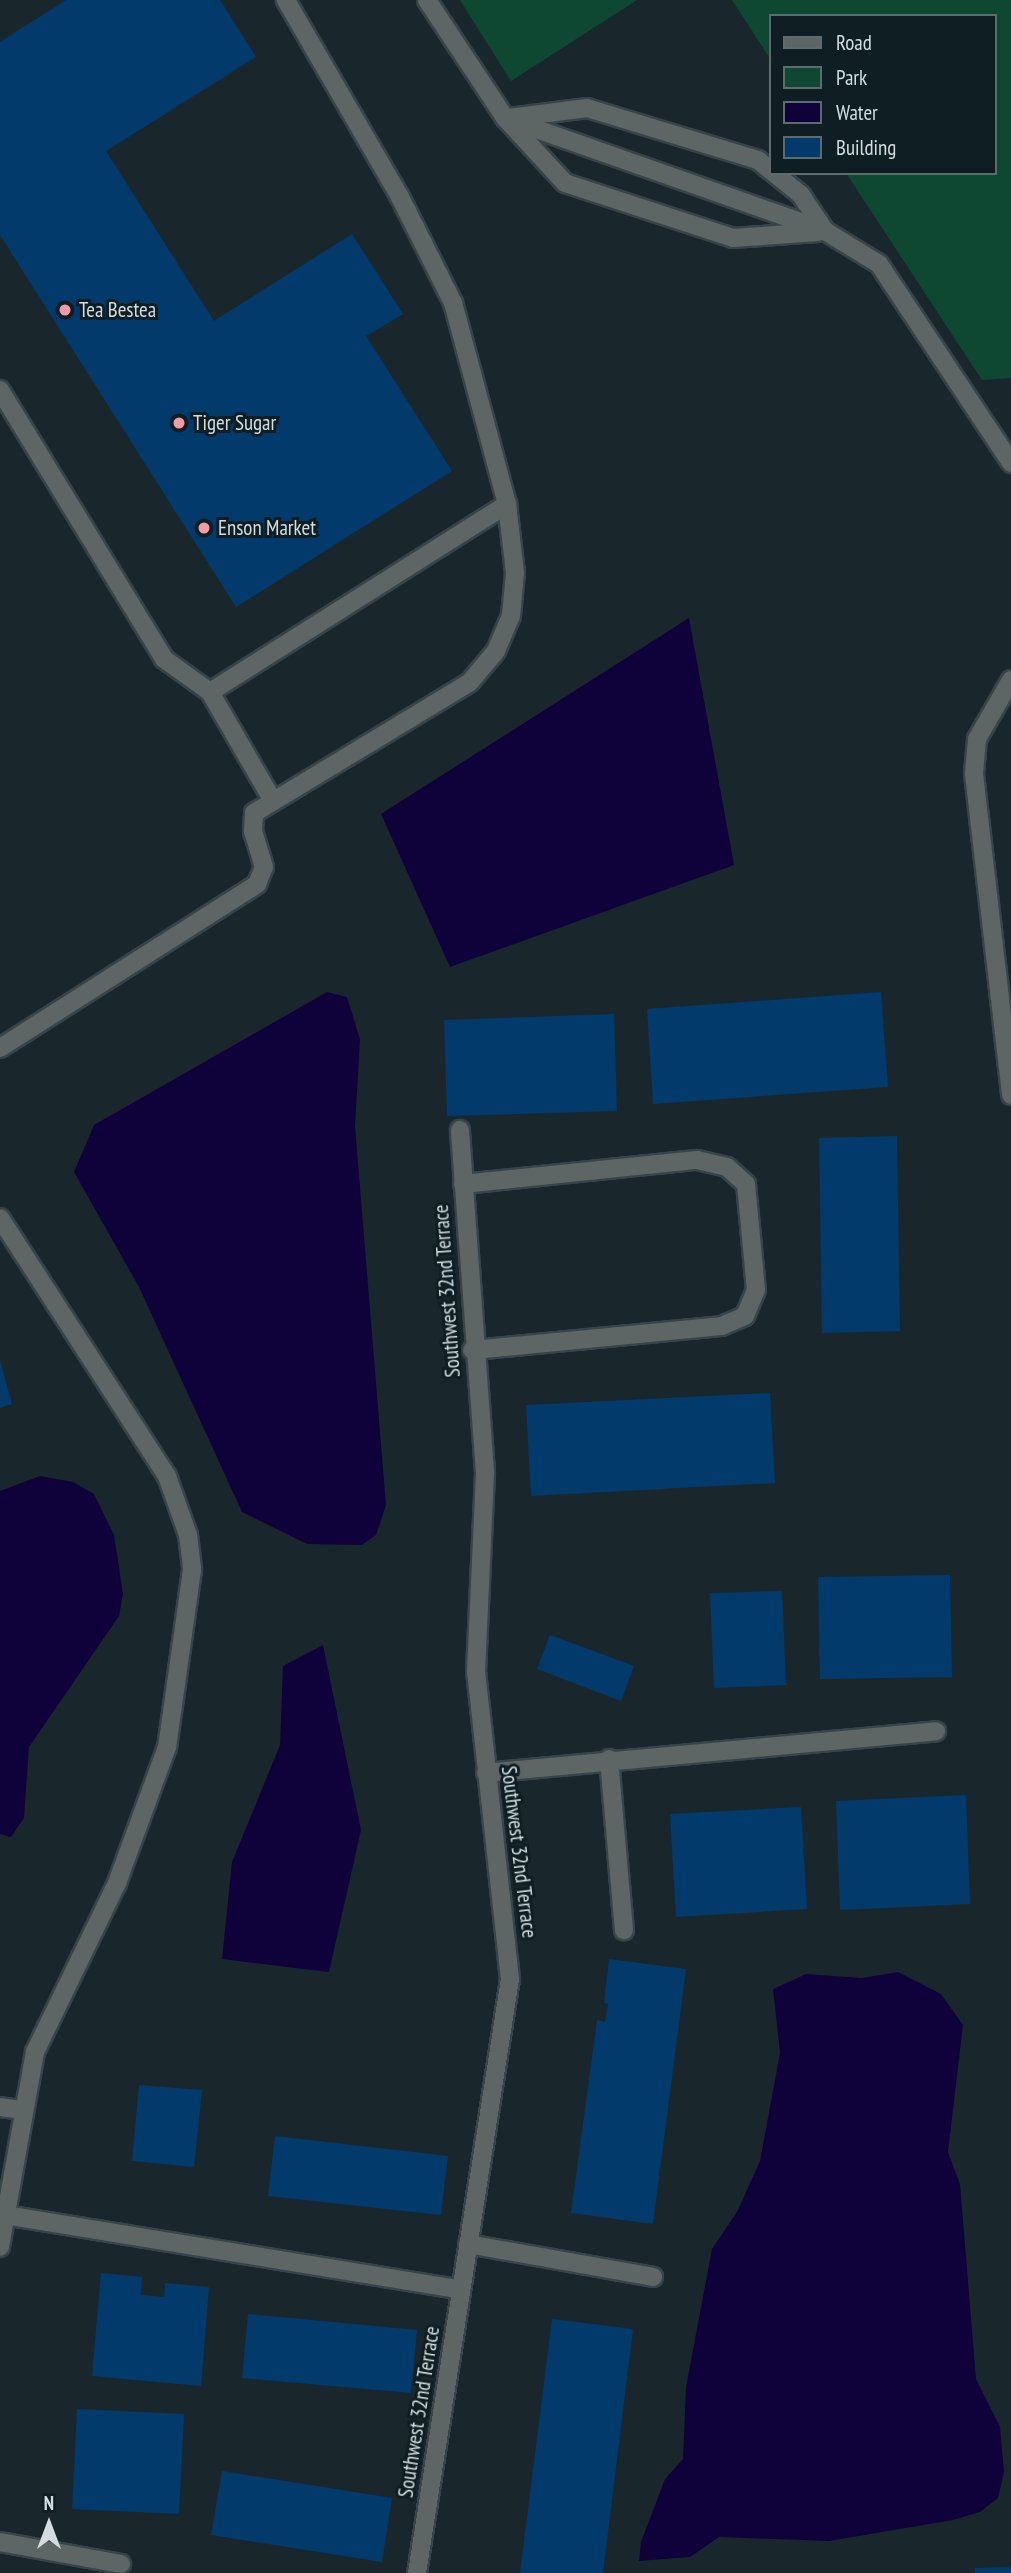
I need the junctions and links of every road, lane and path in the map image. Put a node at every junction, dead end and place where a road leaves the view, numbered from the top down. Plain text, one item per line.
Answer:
1 (286, 0) edge
2 (427, 0) edge
3 (505, 118) junction
4 (769, 169) edge
5 (777, 175) edge
6 (825, 231) junction
7 (0, 390) edge
8 (1011, 463) edge
9 (507, 504) junction
10 (1011, 680) edge
11 (210, 692) junction
12 (273, 801) junction
13 (0, 1048) edge
14 (1011, 1095) edge
15 (460, 1130) dead end
16 (463, 1184) junction
17 (0, 1218) edge
18 (472, 1350) junction
19 (936, 1731) dead end
20 (609, 1759) junction
21 (486, 1773) junction
22 (624, 1930) dead end
23 (0, 2107) edge
24 (22, 2110) junction
25 (5, 2215) junction
26 (468, 2244) junction
27 (0, 2247) edge
28 (653, 2277) dead end
29 (461, 2290) junction
30 (0, 2542) edge
31 (121, 2564) dead end
32 (416, 2573) edge

1 - 9 street
2 - 3 street
3 - 4 street
3 - 6 street
3 - 6 street
5 - 6 street
6 - 8 street
7 - 11 street
9 - 11 street
9 - 12 street
10 - 14 street
11 - 12 street
12 - 13 street
15 - 16 street, Southwest 32nd Terrace
16 - 18 street, Southwest 32nd Terrace
16 - 18 street
17 - 24 street
18 - 21 street, Southwest 32nd Terrace
19 - 20 street
20 - 21 street
20 - 22 street
21 - 26 street, Southwest 32nd Terrace
23 - 24 street
24 - 25 street
25 - 27 street
25 - 29 street
26 - 28 street
26 - 29 street, Southwest 32nd Terrace
29 - 32 street, Southwest 32nd Terrace
30 - 31 street

